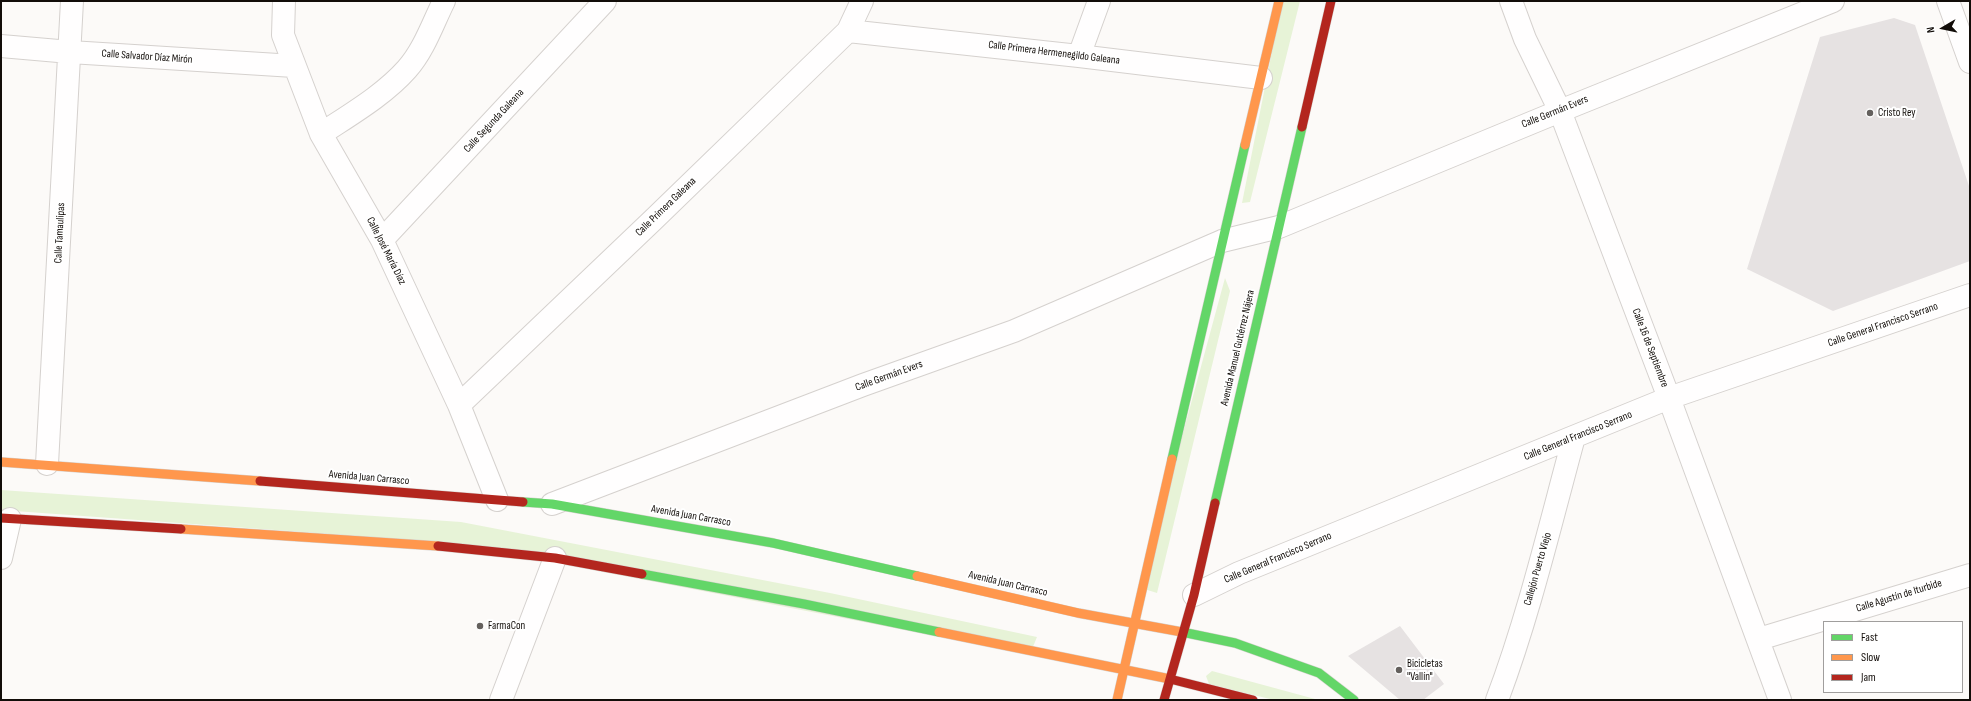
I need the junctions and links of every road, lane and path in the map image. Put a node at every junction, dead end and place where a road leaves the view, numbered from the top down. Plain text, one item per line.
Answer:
1 (72, 1) edge
2 (284, 1) edge
3 (444, 1) edge
4 (605, 1) edge
5 (862, 1) edge
6 (1099, 1) edge
7 (1279, 1) edge
8 (1331, 1) edge
9 (1511, 1) edge
10 (1833, 1) edge
11 (1948, 1) edge
12 (848, 31) junction
13 (1, 46) edge
14 (70, 52) junction
15 (1079, 56) junction
16 (1970, 62) edge
17 (294, 66) junction
18 (1260, 78) junction
19 (1560, 110) junction
20 (321, 134) junction
21 (1279, 227) junction
22 (382, 240) junction
23 (1222, 241) junction
24 (1970, 294) edge
25 (1669, 398) junction
26 (459, 405) junction
27 (1574, 438) junction
28 (1, 462) edge
29 (47, 464) junction
30 (497, 500) junction
31 (552, 504) junction
32 (6, 519) edge
33 (1, 558) edge
34 (554, 558) junction
35 (1970, 575) edge
36 (1194, 595) junction
37 (1135, 624) junction
38 (1182, 632) junction
39 (1759, 639) junction
40 (1125, 670) junction
41 (1170, 679) junction
42 (501, 700) edge
43 (1117, 700) edge
44 (1164, 700) edge
45 (1253, 700) edge
46 (1354, 700) edge
47 (1497, 700) edge
48 (1780, 700) edge

1 - 14 street, Calle Tamaulipas
2 - 17 street, Calle José María Díaz
3 - 20 street
4 - 22 street, Calle Segunda Galeana
5 - 12 street, Calle Primera Galeana
6 - 15 street
7 - 18 main road
8 - 21 main road, Avenida Manuel Gutiérrez Nájera
9 - 19 street, Calle 16 de Septiembre
10 - 19 street, Calle Germán Evers
11 - 16 street
12 - 15 street, Calle Primera Hermenegildo Galeana
12 - 26 street, Calle Primera Galeana
13 - 14 street, Calle Salvador Díaz Mirón
14 - 17 street, Calle Salvador Díaz Mirón
14 - 29 street, Calle Tamaulipas
15 - 18 street, Calle Primera Hermenegildo Galeana
17 - 20 street, Calle José María Díaz
18 - 23 main road
19 - 21 street, Calle Germán Evers
19 - 25 street, Calle 16 de Septiembre
20 - 22 street, Calle José María Díaz
21 - 23 street, Calle Germán Evers
21 - 36 main road, Avenida Manuel Gutiérrez Nájera
22 - 26 street, Calle José María Díaz
23 - 31 street, Calle Germán Evers
23 - 37 main road
24 - 25 street, Calle General Francisco Serrano
25 - 27 street, Calle General Francisco Serrano
25 - 39 street, Calle 16 de Septiembre
26 - 30 street, Calle José María Díaz
27 - 36 street, Calle General Francisco Serrano
27 - 47 street, Callejón Puerto Viejo
28 - 29 main road, Avenida Juan Carrasco
29 - 30 main road, Avenida Juan Carrasco
30 - 31 main road, Avenida Juan Carrasco
31 - 37 main road, Avenida Juan Carrasco
32 - 33 street
32 - 34 main road
34 - 40 main road
34 - 42 street
35 - 39 street, Calle Agustín de Iturbide
36 - 38 main road, Avenida Manuel Gutiérrez Nájera
37 - 38 main road, Avenida Juan Carrasco
37 - 40 main road
38 - 41 main road, Avenida Manuel Gutiérrez Nájera
38 - 46 main road, Avenida Juan Carrasco
39 - 48 street, Calle 16 de Septiembre
40 - 41 main road
40 - 43 main road
41 - 44 main road, Avenida Manuel Gutiérrez Nájera
41 - 45 main road

